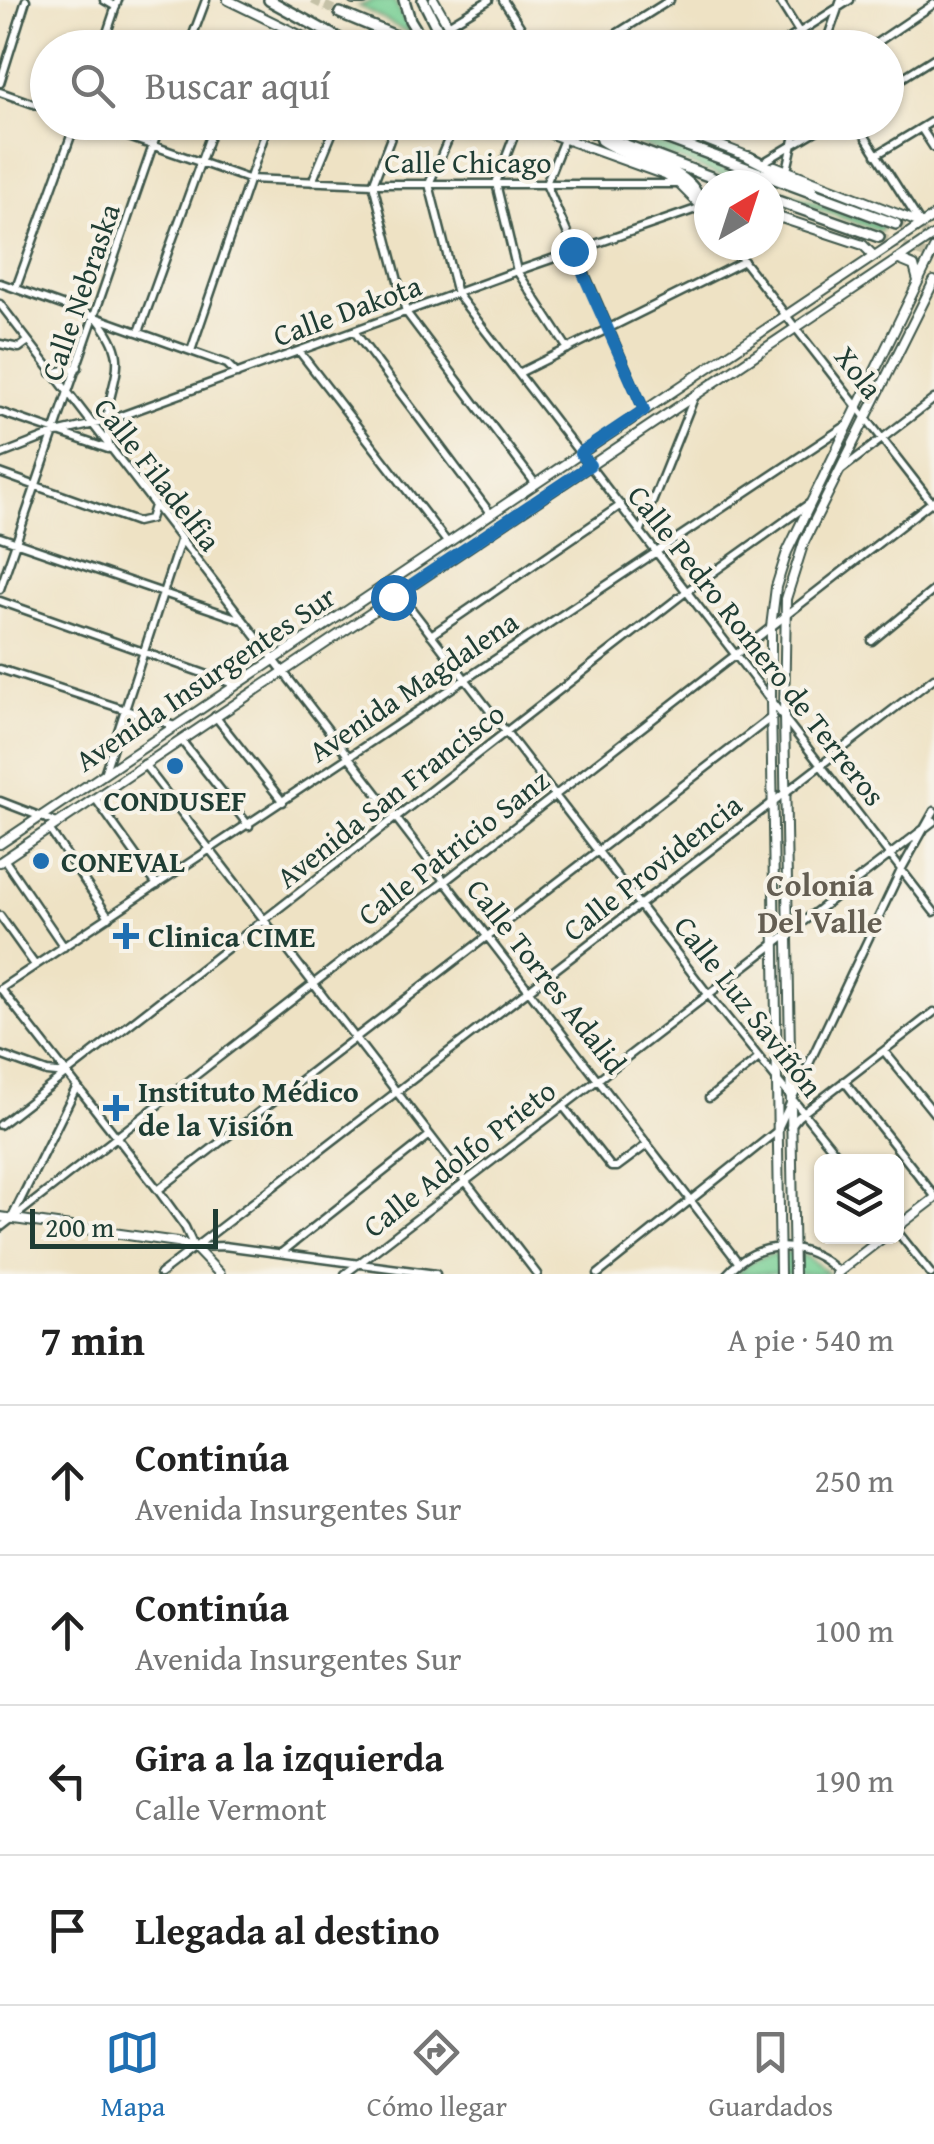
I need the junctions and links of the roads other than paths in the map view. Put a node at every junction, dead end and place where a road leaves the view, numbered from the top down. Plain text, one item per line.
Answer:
1 (26, 0) edge
2 (104, 0) edge
3 (206, 0) edge
4 (228, 0) edge
5 (269, 0) edge
6 (353, 0) edge
7 (364, 0) edge
8 (404, 0) edge
9 (423, 0) edge
10 (434, 0) edge
11 (488, 0) edge
12 (503, 0) edge
13 (670, 0) edge
14 (779, 0) edge
15 (850, 0) edge
16 (117, 4) edge
17 (840, 4) edge
18 (934, 4) edge
19 (340, 14) tunnel mouth
20 (448, 26) junction
21 (108, 30) edge
22 (195, 30) edge
23 (289, 30) edge
24 (323, 30) edge
25 (383, 30) edge
26 (416, 30) edge
27 (438, 30) edge
28 (453, 30) edge
29 (522, 30) edge
30 (622, 30) edge
31 (798, 30) edge
32 (802, 30) edge
33 (831, 30) edge
34 (896, 30) edge
35 (934, 58) edge
36 (904, 77) edge
37 (0, 83) edge
38 (0, 92) edge
39 (30, 103) edge
40 (934, 120) edge
41 (921, 128) junction
42 (904, 138) edge
43 (69, 140) edge
44 (136, 140) edge
45 (155, 140) edge
46 (209, 140) edge
47 (262, 140) edge
48 (330, 140) edge
49 (390, 140) edge
50 (448, 140) dead end
51 (512, 140) edge
52 (564, 140) edge
53 (567, 140) edge
54 (604, 140) edge
55 (612, 140) edge
56 (671, 140) edge
57 (706, 140) edge
58 (793, 140) edge
59 (801, 140) edge
60 (867, 140) edge
61 (900, 140) edge
62 (153, 146) junction
63 (791, 146) junction
64 (934, 148) edge
65 (876, 154) junction
66 (749, 157) junction
67 (764, 162) junction
68 (201, 163) junction
69 (786, 170) junction
70 (694, 171) edge
71 (248, 179) junction
72 (312, 182) junction
73 (373, 184) junction
74 (429, 184) junction
75 (496, 184) junction
76 (546, 184) junction
77 (679, 184) junction
78 (694, 189) edge
79 (694, 197) edge
80 (827, 199) junction
81 (784, 205) edge
82 (694, 210) edge
83 (934, 216) edge
84 (784, 219) edge
85 (922, 223) junction
86 (896, 224) tunnel mouth
87 (934, 235) edge
88 (880, 237) tunnel mouth
89 (934, 249) edge
90 (573, 251) junction
91 (874, 256) junction
92 (897, 259) junction
93 (744, 261) joint
94 (517, 271) junction
95 (934, 281) edge
96 (0, 283) edge
97 (918, 283) junction
98 (16, 288) junction
99 (456, 294) junction
100 (0, 304) edge
101 (406, 312) junction
102 (786, 314) junction
103 (96, 317) junction
104 (795, 327) junction
105 (610, 329) junction
106 (354, 331) junction
107 (139, 332) junction
108 (26, 342) junction
109 (0, 344) edge
110 (568, 348) junction
111 (191, 351) junction
112 (299, 351) junction
113 (78, 367) junction
114 (51, 372) junction
115 (519, 373) junction
116 (237, 374) junction
117 (68, 394) junction
118 (695, 394) junction
119 (934, 398) edge
120 (859, 408) junction
121 (644, 410) junction
122 (0, 412) edge
123 (866, 418) junction
124 (107, 421) junction
125 (852, 421) junction
126 (91, 426) junction
127 (56, 433) junction
128 (882, 438) junction
129 (110, 450) junction
130 (580, 453) junction
131 (0, 455) edge
132 (590, 465) junction
133 (840, 470) junction
134 (0, 473) edge
135 (535, 483) junction
136 (36, 485) junction
137 (933, 502) edge
138 (810, 503) junction
139 (621, 505) junction
140 (154, 506) junction
141 (490, 513) junction
142 (641, 531) junction
143 (0, 537) edge
144 (180, 540) junction
145 (16, 542) junction
146 (447, 542) junction
147 (655, 550) junction
148 (0, 589) edge
149 (934, 590) edge
150 (687, 591) junction
151 (163, 592) junction
152 (399, 593) junction
153 (0, 601) edge
154 (784, 616) junction
155 (243, 620) junction
156 (771, 627) junction
157 (431, 635) junction
158 (872, 640) dead end
159 (143, 651) junction
160 (736, 654) junction
161 (274, 659) junction
162 (0, 668) edge
163 (282, 671) junction
164 (465, 678) junction
165 (934, 678) edge
166 (236, 685) junction
167 (770, 700) junction
168 (124, 709) junction
169 (215, 716) junction
170 (771, 716) junction
171 (784, 716) junction
172 (175, 726) junction
173 (506, 732) junction
174 (181, 740) junction
175 (350, 756) junction
176 (144, 764) junction
177 (821, 764) junction
178 (104, 774) junction
179 (786, 792) junction
180 (555, 794) junction
181 (94, 798) junction
182 (0, 801) edge
183 (283, 802) junction
184 (773, 802) junction
185 (934, 810) edge
186 (40, 817) junction
187 (397, 818) junction
188 (934, 821) edge
189 (53, 826) junction
190 (249, 826) junction
191 (923, 830) junction
192 (0, 844) edge
193 (210, 850) junction
194 (598, 850) junction
195 (891, 856) junction
196 (2, 860) edge
197 (902, 870) junction
198 (446, 882) junction
199 (157, 885) junction
200 (641, 906) junction
201 (934, 912) edge
202 (0, 916) edge
203 (109, 916) junction
204 (265, 922) junction
205 (790, 933) junction
206 (488, 936) junction
207 (773, 944) junction
208 (64, 947) junction
209 (35, 966) junction
210 (314, 985) junction
211 (0, 988) edge
212 (530, 990) junction
213 (708, 994) junction
214 (934, 1012) edge
215 (354, 1037) junction
216 (884, 1051) junction
217 (1, 1056) edge
218 (760, 1058) junction
219 (68, 1074) junction
220 (777, 1078) junction
221 (598, 1079) junction
222 (844, 1081) junction
223 (77, 1086) junction
224 (398, 1094) junction
225 (708, 1098) dead end
226 (791, 1101) junction
227 (563, 1106) junction
228 (804, 1112) junction
229 (934, 1113) edge
230 (0, 1125) edge
231 (790, 1127) junction
232 (777, 1131) junction
233 (430, 1135) junction
234 (117, 1138) junction
235 (648, 1144) junction
236 (837, 1154) edge
237 (465, 1181) junction
238 (158, 1190) junction
239 (934, 1197) edge
240 (691, 1201) junction
241 (0, 1217) edge
242 (10, 1219) junction
243 (904, 1222) edge
244 (0, 1228) edge
245 (904, 1239) edge
246 (875, 1244) edge
247 (779, 1246) junction
248 (194, 1247) junction
249 (793, 1247) junction
250 (280, 1254) junction
251 (738, 1262) junction
252 (358, 1264) junction
253 (838, 1273) edge
254 (160, 1274) edge
255 (220, 1274) edge
256 (344, 1274) edge
257 (436, 1274) edge
258 (537, 1274) edge
259 (598, 1274) edge
260 (727, 1274) edge
261 (780, 1274) edge
262 (794, 1274) edge
263 (931, 1274) edge

1 - 37 street
2 - 16 street
3 - 22 street
4 - 23 main road
5 - 24 highway
6 - 7 main road
8 - 26 highway
9 - 27 highway
10 - 20 main road
11 - 20 street
12 - 29 street
13 - 30 street
14 - 31 street
15 - 17 street
16 - 21 street
17 - 32 street
17 - 33 street
18 - 34 street
19 - 25 highway
20 - 28 main road
35 - 36 street
38 - 39 street
40 - 41 street
41 - 42 street
41 - 64 street
43 - 98 street
44 - 62 street, Calle Chicago
45 - 62 street, Calle Nebraska
46 - 68 street
47 - 71 street
48 - 72 street
49 - 73 street
50 - 74 street
51 - 75 street
52 - 76 street
53 - 77 main road
54 - 78 highway
55 - 70 highway
56 - 80 highway
57 - 66 main road
58 - 63 street
59 - 63 street
60 - 65 street
61 - 65 street
62 - 68 street, Calle Chicago
62 - 103 street, Calle Nebraska
63 - 67 street
63 - 69 street
65 - 85 street
66 - 67 main road
66 - 80 highway
67 - 69 main road
68 - 71 street, Calle Chicago
68 - 107 street
69 - 85 main road
71 - 72 street, Calle Chicago
71 - 111 street
72 - 73 street, Calle Chicago
73 - 74 street, Calle Chicago
73 - 101 street
74 - 75 street, Calle Chicago
74 - 99 street
75 - 76 street, Calle Chicago
75 - 94 street
76 - 77 street, Calle Chicago
76 - 90 street
77 - 79 main road
80 - 86 highway
81 - 88 highway
82 - 90 street, Calle Dakota
83 - 85 main road, Avenida Insurgentes Sur
84 - 91 main road
85 - 91 main road, Avenida Insurgentes Sur
87 - 92 main road, Avenida Insurgentes Sur
89 - 97 main road
90 - 94 street, Calle Dakota
90 - 105 street
91 - 102 main road, Avenida Insurgentes Sur
92 - 97 main road
92 - 104 main road, Avenida Insurgentes Sur
93 - 102 street, Xola
93 - 105 street
94 - 99 street, Calle Dakota
94 - 110 street
95 - 123 main road
96 - 98 street
97 - 120 main road
98 - 103 street
99 - 101 street, Calle Dakota
99 - 115 street, Calle Pedro Romero de Terreros
100 - 108 street, Calle Filadelfia
101 - 106 street, Calle Dakota
101 - 135 street
102 - 104 street, Xola
102 - 121 main road, Avenida Insurgentes Sur
103 - 107 street
103 - 113 street, Calle Nebraska
103 - 124 street
104 - 118 main road, Avenida Insurgentes Sur
104 - 120 street, Xola
105 - 110 street
105 - 121 street
106 - 112 street, Calle Dakota
106 - 141 street
107 - 111 street
108 - 109 street
108 - 114 street, Calle Filadelfia
110 - 115 street
111 - 116 street
112 - 116 street, Calle Dakota
112 - 146 street
113 - 114 street
113 - 117 street, Calle Nebraska
114 - 117 street, Calle Filadelfia
115 - 130 street, Calle Pedro Romero de Terreros
116 - 124 street, Calle Dakota
117 - 126 street, Calle Filadelfia
117 - 127 street, Calle Nebraska
118 - 132 main road, Avenida Insurgentes Sur
118 - 142 street
119 - 128 street
120 - 123 street, Xola
120 - 125 main road
121 - 130 main road, Avenida Insurgentes Sur
122 - 127 street
123 - 128 street, Xola
123 - 133 main road
124 - 126 street, Calle Dakota
124 - 129 street
125 - 138 main road
125 - 147 street, Avenida Magdalena
126 - 127 street, Calle Dakota
126 - 129 street, Calle Filadelfia
127 - 129 street
127 - 131 street, Calle Dakota
127 - 136 street, Calle Nebraska
128 - 133 street
128 - 137 street, Xola
129 - 140 street, Calle Filadelfia
130 - 132 street, Calle Pedro Romero de Terreros
130 - 135 main road, Avenida Insurgentes Sur
132 - 139 street, Calle Pedro Romero de Terreros
132 - 152 main road, Avenida Insurgentes Sur
133 - 154 main road
134 - 136 street
135 - 141 main road, Avenida Insurgentes Sur
136 - 140 street
136 - 145 street, Calle Nebraska
137 - 154 street, Calle Patricio Sanz
138 - 150 street, Avenida San Francisco
138 - 156 main road
139 - 142 street, Calle Pedro Romero de Terreros
139 - 157 street
140 - 144 street, Calle Filadelfia
141 - 146 main road, Avenida Insurgentes Sur
142 - 147 street, Calle Pedro Romero de Terreros
143 - 145 street
144 - 151 street
144 - 155 street, Calle Filadelfia
145 - 148 street, Calle Nebraska
145 - 151 street
146 - 161 main road, Avenida Insurgentes Sur
147 - 150 street, Calle Pedro Romero de Terreros
147 - 164 street, Avenida Magdalena
149 - 158 street
150 - 160 street, Calle Pedro Romero de Terreros
150 - 173 street, Avenida San Francisco
151 - 155 street
151 - 159 street
152 - 157 street, Calle Luz Saviñón
152 - 163 main road, Avenida Insurgentes Sur
153 - 159 street
154 - 156 street, Calle Patricio Sanz
154 - 171 main road
155 - 161 street, Calle Filadelfia
156 - 160 street, Calle Patricio Sanz
156 - 167 main road
157 - 164 street, Calle Luz Saviñón
159 - 166 street
159 - 168 street
160 - 167 street, Calle Pedro Romero de Terreros
160 - 180 street, Calle Patricio Sanz
161 - 163 street, Calle Filadelfia
161 - 166 main road, Avenida Insurgentes Sur
162 - 168 street
163 - 169 main road, Avenida Insurgentes Sur
163 - 175 street, Calle Torres Adalid
164 - 173 street, Calle Luz Saviñón
164 - 175 street, Avenida Magdalena
165 - 177 street, Calle Providencia
166 - 172 main road, Avenida Insurgentes Sur
167 - 170 main road
167 - 171 street, Calle Pedro Romero de Terreros
168 - 172 street
168 - 178 street
169 - 174 main road, Avenida Insurgentes Sur
169 - 183 street
170 - 171 street
170 - 184 main road
170 - 194 street
171 - 177 street, Calle Pedro Romero de Terreros
171 - 179 main road
172 - 178 main road, Avenida Insurgentes Sur
173 - 180 street, Calle Luz Saviñón
173 - 187 street, Avenida San Francisco
174 - 176 main road, Avenida Insurgentes Sur
174 - 190 street
175 - 183 street, Avenida Magdalena
175 - 187 street, Calle Torres Adalid
176 - 181 main road, Avenida Insurgentes Sur
176 - 193 street
177 - 179 street, Calle Providencia
177 - 195 street, Calle Pedro Romero de Terreros
178 - 186 main road, Avenida Insurgentes Sur
179 - 184 street, Calle Providencia
179 - 205 main road
180 - 194 street, Calle Luz Saviñón
180 - 198 street, Calle Patricio Sanz
181 - 189 main road, Avenida Insurgentes Sur
181 - 199 street
182 - 186 street
183 - 190 street, Avenida Magdalena
184 - 200 street, Calle Providencia
184 - 207 main road
185 - 191 street
186 - 189 street
186 - 192 main road, Avenida Insurgentes Sur
187 - 198 street, Calle Torres Adalid
187 - 204 street, Avenida San Francisco
188 - 191 street, Calle Adolfo Prieto
189 - 196 main road, Avenida Insurgentes Sur
189 - 203 street
190 - 193 street, Avenida Magdalena
191 - 195 street, Calle Adolfo Prieto
191 - 197 street
193 - 199 street, Avenida Magdalena
193 - 204 street
194 - 200 street, Calle Luz Saviñón
194 - 206 street
195 - 197 street, Calle Pedro Romero de Terreros
195 - 205 street, Calle Adolfo Prieto
196 - 208 street
197 - 201 street, Calle Pedro Romero de Terreros
197 - 226 street
198 - 206 street, Calle Torres Adalid
198 - 210 street, Calle Patricio Sanz
199 - 203 street, Avenida Magdalena
200 - 212 street, Calle Providencia
200 - 213 street, Calle Luz Saviñón
202 - 209 street
203 - 208 street, Avenida Magdalena
204 - 210 street
204 - 219 street, Avenida San Francisco
205 - 207 street, Calle Adolfo Prieto
205 - 226 main road
206 - 212 street, Calle Torres Adalid
206 - 215 street
207 - 213 street, Calle Adolfo Prieto
207 - 220 main road
208 - 209 street, Avenida Magdalena
209 - 211 street, Avenida Magdalena
210 - 215 street
210 - 234 street, Calle Patricio Sanz
211 - 219 street
212 - 221 street, Calle Torres Adalid
212 - 224 street, Calle Providencia
213 - 218 street, Calle Luz Saviñón
213 - 221 street, Calle Adolfo Prieto
214 - 216 street
215 - 224 street
215 - 238 street
216 - 222 street
216 - 229 street
217 - 219 street
218 - 220 street, Calle Luz Saviñón
218 - 225 street
219 - 223 street
219 - 230 street, Avenida San Francisco
220 - 226 street, Calle Luz Saviñón
220 - 232 main road
221 - 227 street, Calle Adolfo Prieto
221 - 235 street, Calle Torres Adalid
222 - 228 street
222 - 239 street
223 - 234 street
223 - 242 street
224 - 233 street
224 - 248 street, Calle Providencia
226 - 228 street
226 - 231 main road
226 - 232 street
227 - 235 street
227 - 237 street, Calle Adolfo Prieto
228 - 231 street
228 - 236 street, Calle Luz Saviñón
231 - 249 main road
232 - 240 street
232 - 247 main road
233 - 237 street
233 - 250 street
234 - 238 street
234 - 242 street, Calle Patricio Sanz
235 - 240 street, Calle Torres Adalid
237 - 252 street, Calle Adolfo Prieto
237 - 258 street
238 - 248 street
239 - 243 main road
240 - 251 street, Calle Torres Adalid
240 - 259 street
241 - 242 main road
242 - 244 street, Calle Patricio Sanz
242 - 248 main road
245 - 263 street
246 - 253 main road
247 - 249 street
247 - 251 street
247 - 261 main road
248 - 250 street
248 - 254 street, Calle Providencia
248 - 255 main road
249 - 253 street
249 - 262 main road
250 - 252 street
251 - 260 street
252 - 256 street, Calle Adolfo Prieto
252 - 257 street

